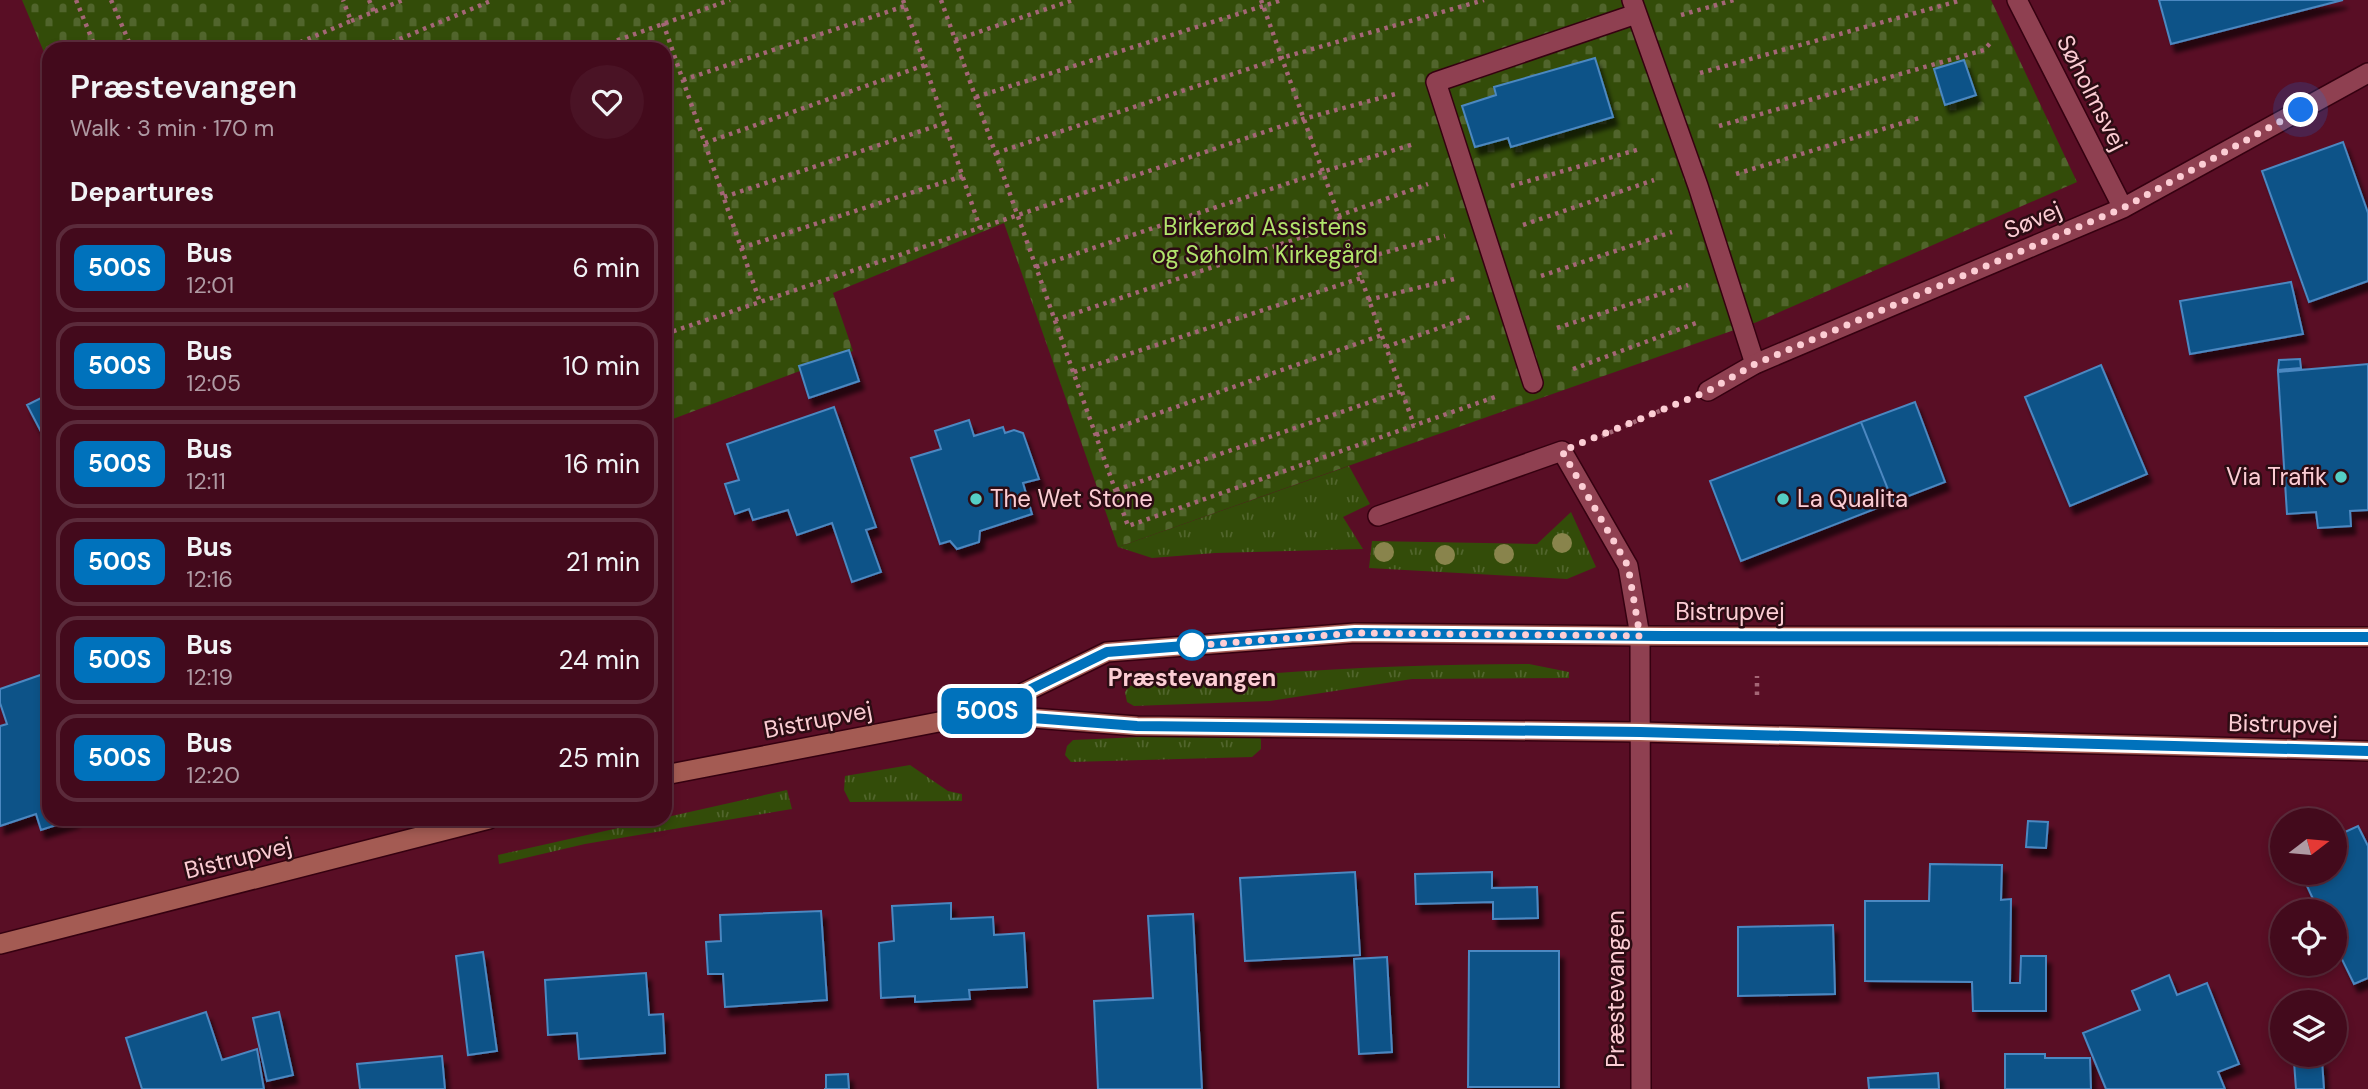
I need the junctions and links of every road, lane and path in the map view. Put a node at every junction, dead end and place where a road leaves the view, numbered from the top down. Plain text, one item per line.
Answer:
1 (76, 0) edge
2 (111, 0) edge
3 (343, 0) edge
4 (369, 0) edge
5 (403, 0) edge
6 (730, 0) edge
7 (941, 0) edge
8 (1073, 0) edge
9 (1282, 0) edge
10 (1484, 0) edge
11 (1734, 0) edge
12 (1962, 0) edge
13 (2017, 0) edge
14 (490, 1) edge
15 (904, 3) edge
16 (1262, 3) edge
17 (374, 12) junction
18 (1636, 14) edge
19 (351, 21) junction
20 (663, 23) junction
21 (1998, 35) dead end
22 (955, 40) junction
23 (93, 42) edge
24 (129, 42) edge
25 (301, 42) edge
26 (393, 42) edge
27 (612, 42) edge
28 (670, 42) edge
29 (672, 49) edge
30 (1281, 58) junction
31 (925, 65) junction
32 (2368, 74) edge
33 (683, 80) junction
34 (1436, 82) junction
35 (1662, 84) junction
36 (976, 97) junction
37 (1919, 118) dead end
38 (1303, 119) junction
39 (944, 122) junction
40 (1452, 133) junction
41 (1680, 138) junction
42 (705, 143) junction
43 (996, 153) junction
44 (1691, 167) junction
45 (1465, 171) junction
46 (1322, 172) junction
47 (963, 176) junction
48 (1699, 186) junction
49 (724, 197) junction
50 (1474, 197) junction
51 (2123, 208) junction
52 (1018, 215) junction
53 (1338, 216) junction
54 (1709, 219) junction
55 (1342, 224) junction
56 (980, 228) junction
57 (1484, 231) junction
58 (741, 248) junction
59 (1354, 261) junction
60 (1036, 267) junction
61 (1496, 269) junction
62 (1726, 273) junction
63 (1361, 278) junction
64 (1505, 296) junction
65 (1368, 300) junction
66 (760, 302) junction
67 (1737, 308) junction
68 (1055, 320) junction
69 (672, 332) edge
70 (1382, 335) junction
71 (1520, 340) junction
72 (1386, 347) junction
73 (1755, 364) junction
74 (1074, 372) junction
75 (1533, 383) junction
76 (1402, 391) junction
77 (1708, 391) joint
78 (1413, 425) junction
79 (1096, 435) junction
80 (1562, 451) junction
81 (1116, 490) junction
82 (1378, 516) dead end
83 (1640, 636) junction
84 (1758, 636) junction
85 (2368, 637) edge
86 (980, 714) junction
87 (1640, 732) junction
88 (1756, 735) junction
89 (2368, 751) edge
90 (672, 774) edge
91 (462, 826) edge
92 (0, 944) edge
93 (1641, 1089) edge

1 - 23 path
2 - 24 path
3 - 19 path
4 - 17 path
5 - 17 path
6 - 20 path
7 - 22 path
8 - 22 path
9 - 16 path
10 - 30 path
11 - 18 path
12 - 35 path
13 - 51 street, Søholmsvej
14 - 26 path
15 - 31 path
15 - 33 path
16 - 30 path
16 - 36 path
17 - 19 path
18 - 34 street
18 - 35 street
19 - 25 path
20 - 27 path
20 - 28 path
21 - 41 path
22 - 36 path
29 - 33 path
30 - 38 path
30 - 43 path
31 - 39 path
31 - 42 path
32 - 51 street, Søvej
33 - 42 path
34 - 38 path
34 - 40 street
35 - 41 street
36 - 43 path
37 - 48 path
38 - 46 path
38 - 52 path
39 - 47 path
39 - 49 path
40 - 45 street
40 - 46 path
41 - 44 street
41 - 50 path
42 - 49 path
43 - 52 path
44 - 48 street
44 - 57 path
45 - 50 street
45 - 53 path
46 - 53 path
46 - 60 path
47 - 56 path
47 - 58 path
48 - 54 street
49 - 58 path
50 - 57 street
51 - 73 street, Søvej
52 - 56 path
52 - 60 path
53 - 55 path
54 - 62 street
54 - 64 path
55 - 59 path
55 - 68 path
56 - 66 path
57 - 59 path
57 - 61 street
58 - 66 path
59 - 63 path
60 - 68 path
61 - 64 street
61 - 65 path
62 - 67 street
62 - 71 path
63 - 65 path
63 - 74 path
64 - 71 street
64 - 72 path
65 - 70 path
66 - 69 path
67 - 73 street
67 - 75 path
68 - 74 path
70 - 72 path
70 - 79 path
71 - 75 street
72 - 76 path
73 - 77 street, Søvej
74 - 79 path
75 - 78 path
76 - 78 path
76 - 81 path
77 - 80 path
78 - 81 path
79 - 81 path
80 - 82 street
80 - 83 street, Præstevangen
83 - 84 main road, Bistrupvej
83 - 86 main road, Bistrupvej
83 - 87 street, Præstevangen
84 - 85 main road, Bistrupvej
84 - 88 path
86 - 87 main road, Bistrupvej
86 - 90 main road, Bistrupvej
87 - 88 main road, Bistrupvej
87 - 93 street, Præstevangen
88 - 89 main road, Bistrupvej
91 - 92 main road, Bistrupvej

